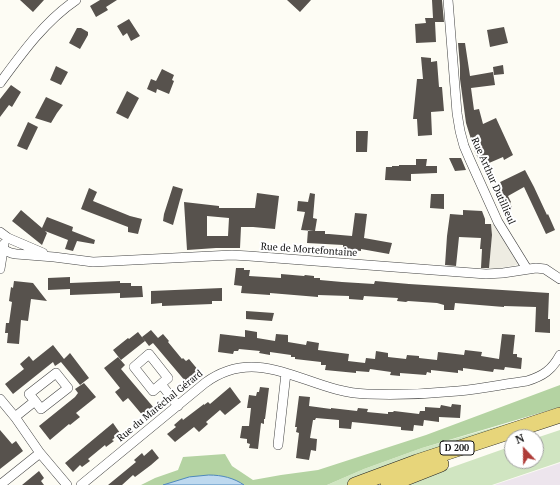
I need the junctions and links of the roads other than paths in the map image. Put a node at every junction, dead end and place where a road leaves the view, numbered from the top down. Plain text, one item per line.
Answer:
1 (76, 0) edge
2 (448, 0) edge
3 (0, 83) edge
4 (2, 234) edge
5 (1, 249) edge
6 (54, 257) junction
7 (0, 269) edge
8 (527, 269) junction
9 (560, 279) edge
10 (560, 355) edge
11 (286, 373) junction
12 (161, 384) dead end
13 (0, 399) edge
14 (35, 401) dead end
15 (178, 406) junction
16 (560, 414) edge
17 (15, 417) junction
18 (560, 424) edge
19 (544, 429) edge
20 (504, 442) edge
21 (278, 445) dead end
22 (40, 453) junction
23 (0, 485) edge
24 (66, 485) edge
25 (81, 485) edge
26 (355, 485) edge
27 (388, 485) edge

1 - 3 street
2 - 8 street, Rue Arthur Dutillieul
4 - 5 street
4 - 6 street, Rue de Mortefontaine
5 - 6 street, Rue de Mortefontaine
5 - 7 street
6 - 8 street, Rue de Mortefontaine
8 - 9 street, Rue de Mortefontaine
10 - 11 street, Rue du Maréchal Gérard
11 - 15 street, Rue du Maréchal Gérard
11 - 21 street
12 - 15 street
13 - 17 street
14 - 17 street
15 - 25 street, Rue du Maréchal Gérard
16 - 26 main road, D 200
17 - 22 street
18 - 19 main road
20 - 27 main road, D 200
22 - 23 street
22 - 24 street

